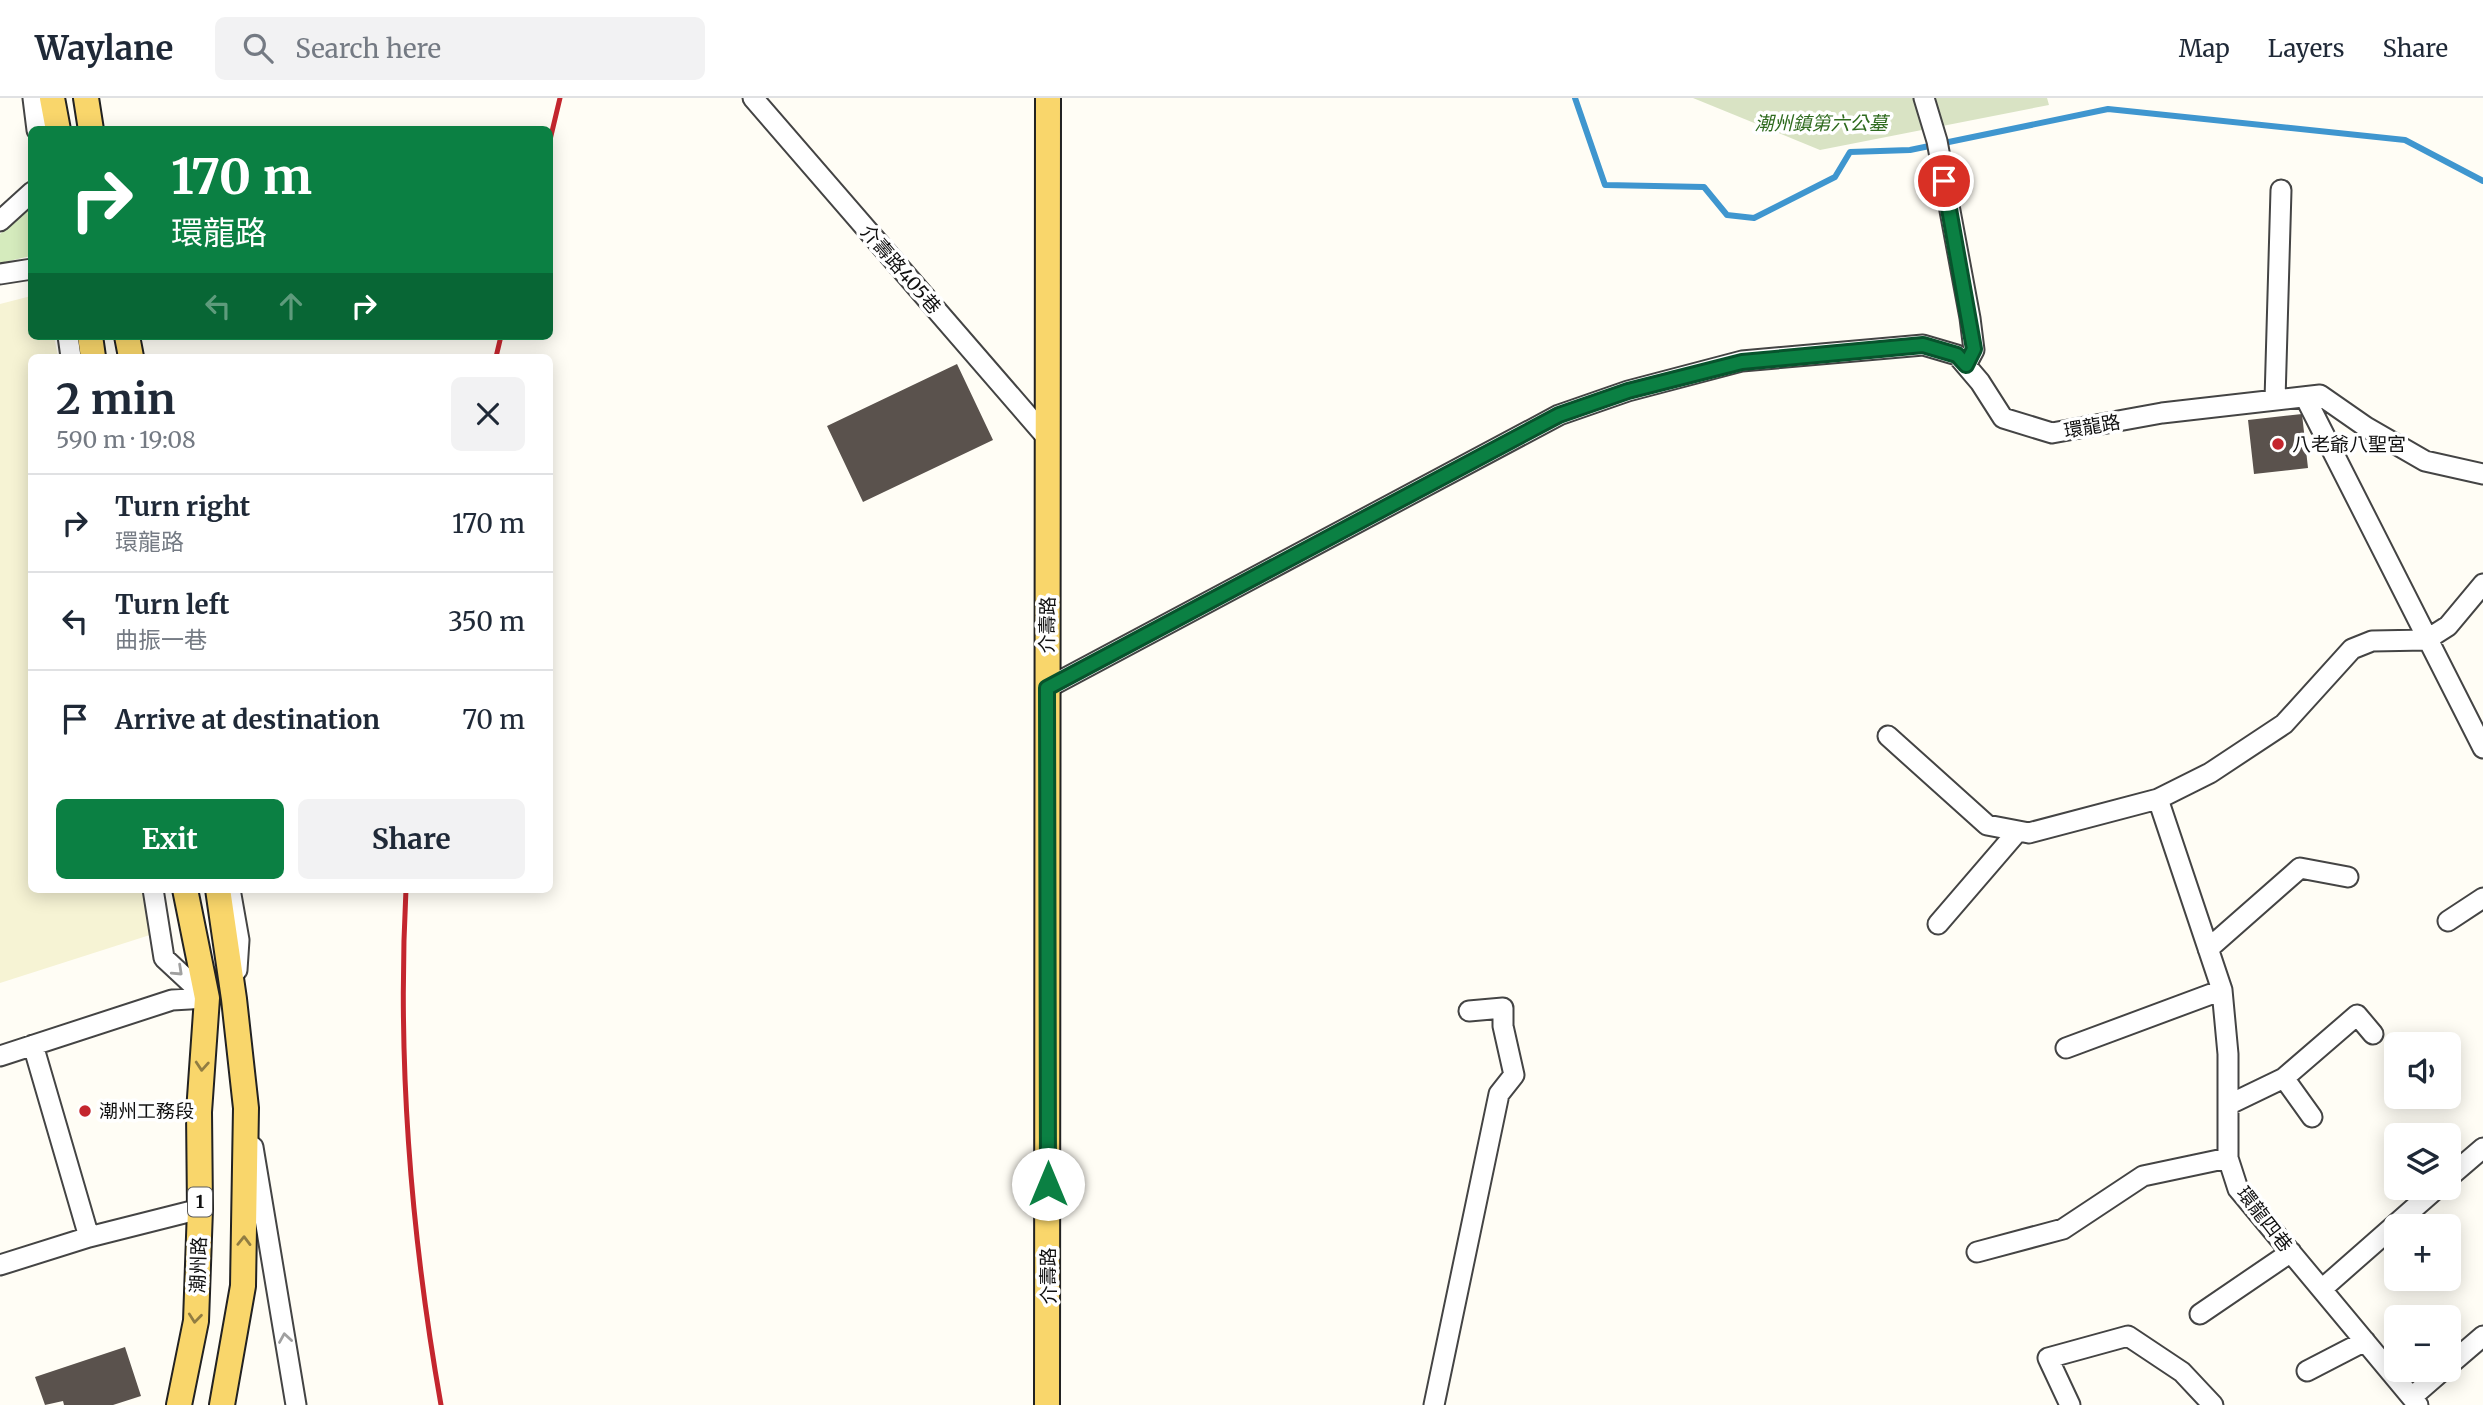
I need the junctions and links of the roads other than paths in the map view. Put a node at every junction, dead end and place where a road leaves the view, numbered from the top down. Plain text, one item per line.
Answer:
1 (33, 98) edge
2 (52, 98) edge
3 (86, 98) edge
4 (94, 98) edge
5 (753, 98) edge
6 (1048, 98) edge
7 (1924, 98) edge
8 (36, 126) edge
9 (57, 126) edge
10 (90, 126) edge
11 (99, 126) edge
12 (2281, 190) dead end
13 (28, 196) edge
14 (0, 221) edge
15 (28, 269) edge
16 (0, 274) edge
17 (1966, 365) junction
18 (2305, 397) junction
19 (2275, 400) junction
20 (1049, 440) junction
21 (2483, 474) edge
22 (2483, 584) edge
23 (2427, 640) junction
24 (1047, 688) junction
25 (1888, 736) dead end
26 (2483, 748) edge
27 (2158, 799) junction
28 (2018, 831) junction
29 (2348, 877) dead end
30 (154, 893) edge
31 (185, 893) edge
32 (219, 893) edge
33 (231, 893) edge
34 (2483, 898) edge
35 (2448, 921) dead end
36 (1938, 924) dead end
37 (2208, 949) junction
38 (2222, 990) junction
39 (206, 998) junction
40 (234, 999) junction
41 (1469, 1010) dead end
42 (2373, 1034) dead end
43 (33, 1045) junction
44 (2066, 1048) dead end
45 (0, 1056) edge
46 (2284, 1078) junction
47 (2228, 1105) junction
48 (246, 1108) junction
49 (2312, 1117) dead end
50 (2483, 1148) edge
51 (2228, 1158) junction
52 (2461, 1167) edge
53 (2423, 1200) edge
54 (200, 1209) junction
55 (89, 1237) junction
56 (1977, 1252) dead end
57 (2291, 1252) junction
58 (0, 1265) edge
59 (2322, 1289) junction
60 (2200, 1314) dead end
61 (2483, 1336) edge
62 (2365, 1341) junction
63 (2461, 1355) edge
64 (2307, 1371) dead end
65 (2432, 1382) edge
66 (2415, 1401) edge
67 (179, 1405) edge
68 (222, 1405) edge
69 (296, 1405) edge
70 (1047, 1405) edge
71 (1434, 1405) edge
72 (2070, 1405) edge
73 (2213, 1405) edge

1 - 8 street
2 - 9 main road
3 - 10 main road
4 - 11 street
5 - 20 street, 介壽路405巷
6 - 20 main road, 介壽路
7 - 17 street
12 - 19 street
13 - 14 street
15 - 16 street
17 - 19 street, 環龍路
17 - 24 street, 環龍路
18 - 19 street, 環龍路
18 - 21 street
18 - 23 street
20 - 24 main road, 介壽路
22 - 23 street
23 - 26 street
23 - 27 street
24 - 70 main road, 介壽路
25 - 28 street
27 - 28 street
27 - 37 street, 環龍四巷
28 - 36 street
29 - 37 street
30 -> 39 street
31 - 39 main road, 潮州路
32 - 40 main road
33 - 40 street
34 - 35 street
37 - 38 street, 環龍四巷
38 - 44 street
38 - 47 street, 環龍四巷
39 - 40 main road
39 - 43 street
39 -> 54 main road, 潮州路 / 1
40 - 48 main road
41 - 71 street
42 - 46 street
43 - 45 street
43 - 55 street
46 - 47 street
46 - 49 street
47 - 51 street, 環龍四巷
68 -> 48 main road
69 -> 48 street
50 - 52 street
51 - 56 street
51 - 57 street, 環龍四巷
53 - 59 street
54 - 55 street
54 -> 67 main road, 潮州路 / 1
55 - 58 street
57 - 59 street, 環龍四巷
57 - 60 street
59 - 62 street, 環龍四巷
61 - 63 street
62 - 64 street
62 - 66 street, 環龍四巷
65 - 66 street
72 - 73 street

